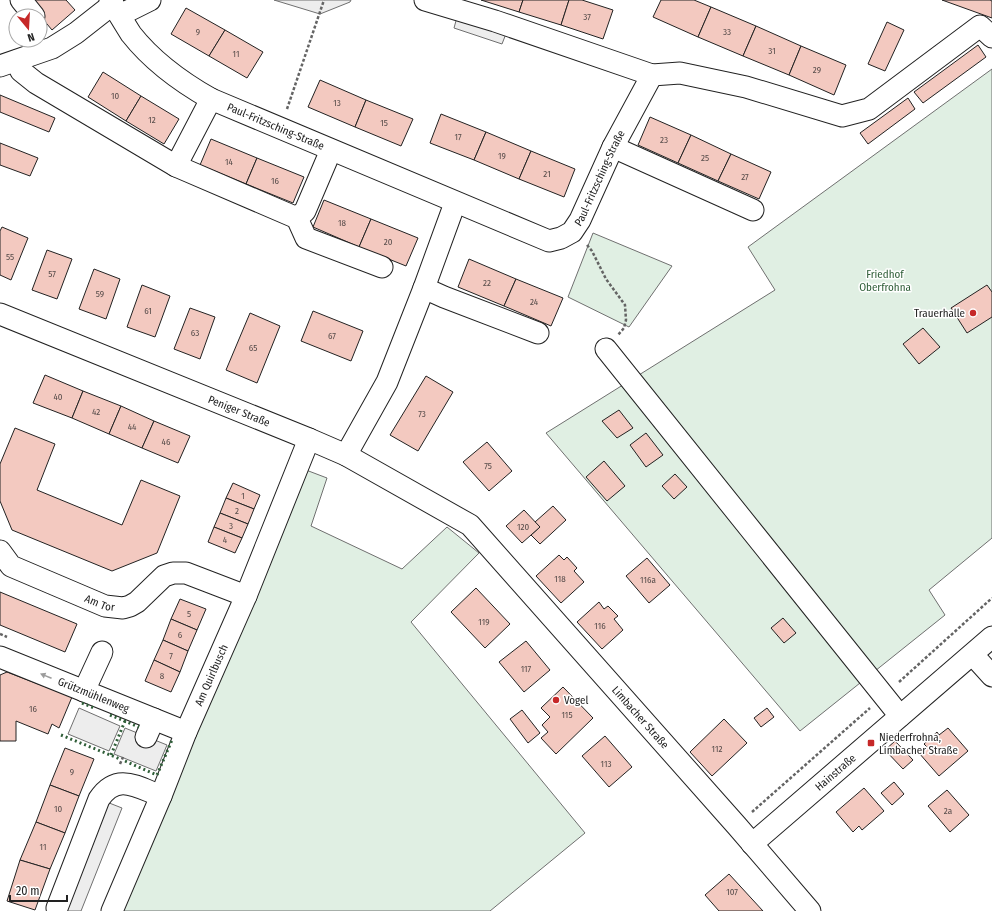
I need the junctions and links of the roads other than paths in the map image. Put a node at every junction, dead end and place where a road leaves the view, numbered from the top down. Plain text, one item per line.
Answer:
1 (20, 0) edge
2 (150, 0) edge
3 (425, 0) edge
4 (114, 7) edge
5 (27, 8) edge
6 (992, 37) edge
7 (8, 63) edge
8 (652, 75) junction
9 (211, 100) junction
10 (613, 147) junction
11 (331, 150) junction
12 (176, 166) junction
13 (455, 202) junction
14 (753, 210) dead end
15 (297, 218) junction
16 (382, 267) dead end
17 (424, 288) junction
18 (0, 314) edge
19 (538, 333) dead end
20 (606, 349) road end
21 (309, 439) junction
22 (346, 455) junction
23 (470, 525) joint
24 (0, 551) edge
25 (246, 596) junction
26 (992, 637) edge
27 (102, 652) dead end
28 (973, 655) junction
29 (0, 657) edge
30 (992, 676) edge
31 (84, 691) junction
32 (900, 716) junction
33 (186, 732) junction
34 (161, 796) junction
35 (752, 844) junction
36 (57, 908) dead end
37 (112, 911) edge
38 (810, 911) edge

1 - 5 street
2 - 4 street
3 - 8 street
4 - 7 street
4 - 9 street, Paul-Fritzsching-Straße
6 - 8 street
7 - 12 street
8 - 10 street, Paul-Fritzsching-Straße
9 - 11 street, Paul-Fritzsching-Straße
9 - 12 street
10 - 13 street, Paul-Fritzsching-Straße
10 - 14 street
11 - 13 street, Paul-Fritzsching-Straße
11 - 15 street
12 - 15 street
13 - 17 street
15 - 16 street
17 - 19 street
17 - 22 street
18 - 21 street, Peniger Straße
20 - 32 street
21 - 22 street, Peniger Straße
21 - 25 street, Am Quirlbusch
22 - 23 street, Peniger Straße
23 - 35 street, Limbacher Straße
24 - 25 street, Am Tor
25 - 33 street, Am Quirlbusch
26 - 28 street, Hainstraße
27 - 31 street
28 - 30 street
28 - 32 street, Hainstraße
31 -> 29 street, Grützmühlenweg
31 - 33 street, Grützmühlenweg
32 - 35 street, Hainstraße
33 - 34 street, Am Quirlbusch
34 - 36 street
34 - 37 street, Am Quirlbusch
35 - 38 street, Limbacher Straße

